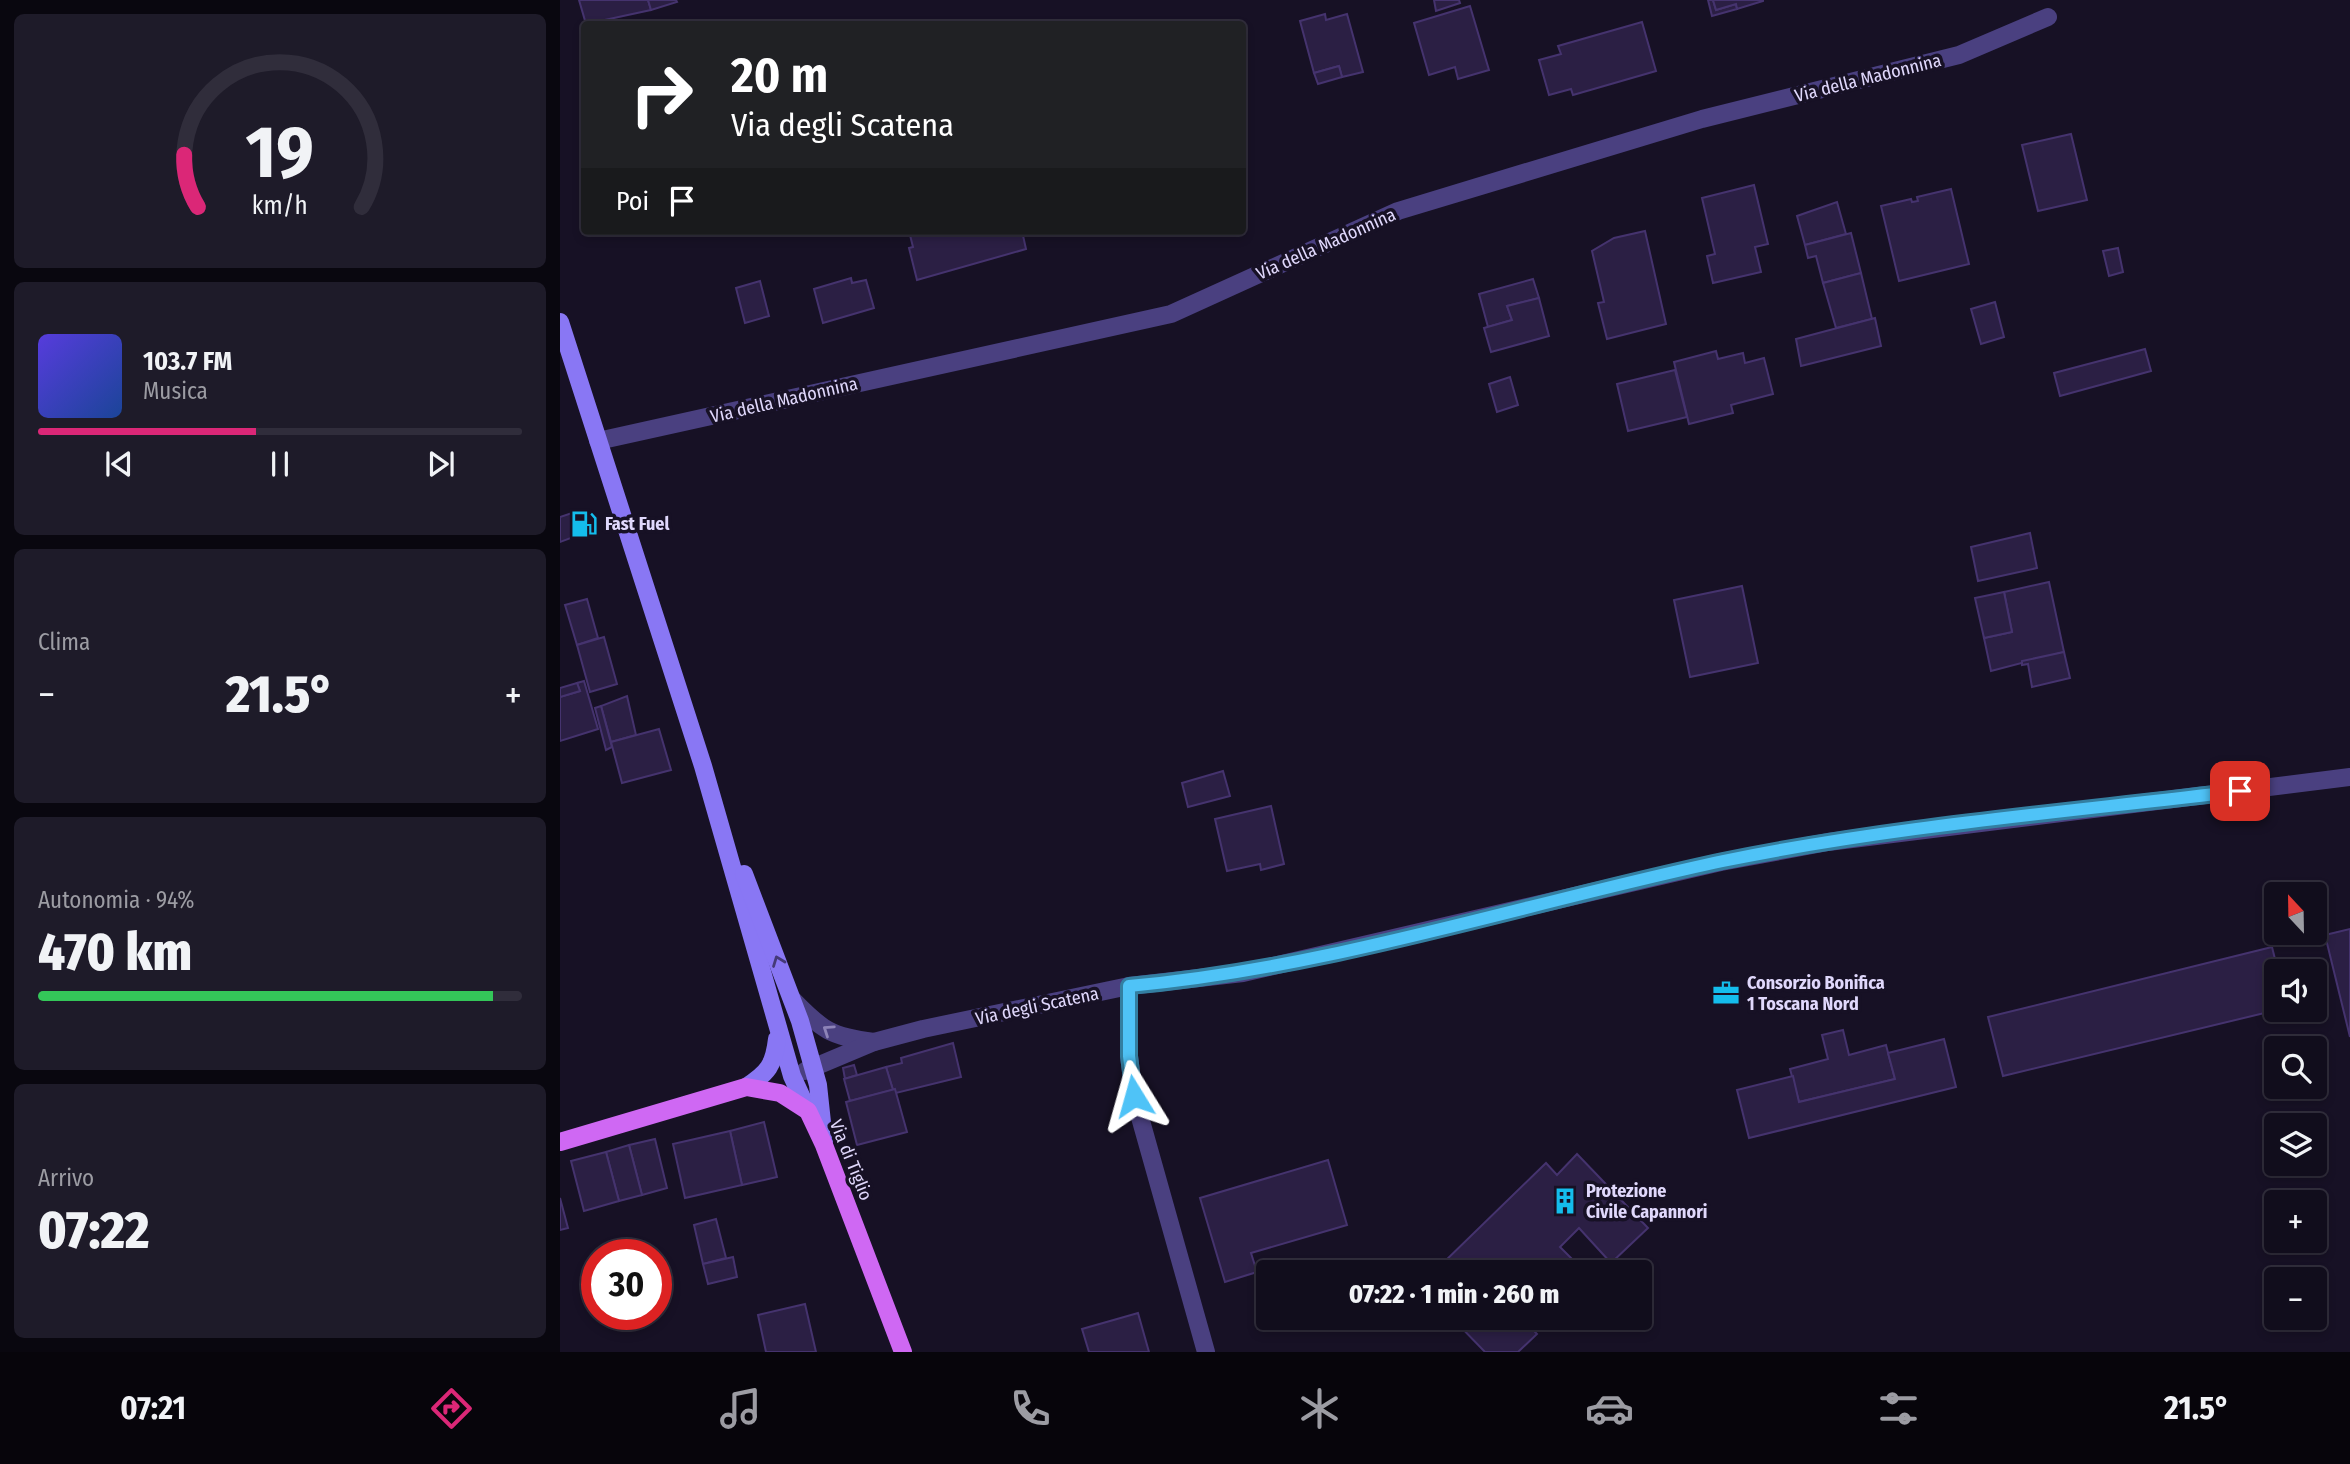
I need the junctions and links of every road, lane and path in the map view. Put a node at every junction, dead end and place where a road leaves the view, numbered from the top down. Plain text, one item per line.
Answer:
1 (2048, 18) dead end
2 (560, 322) edge
3 (598, 442) junction
4 (703, 766) junction
5 (2350, 777) edge
6 (1129, 986) junction
7 (792, 999) junction
8 (778, 1028) junction
9 (874, 1042) junction
10 (804, 1075) junction
11 (755, 1088) junction
12 (808, 1111) junction
13 (560, 1142) edge
14 (824, 1145) junction
15 (903, 1352) edge
16 (1206, 1352) edge

1 - 3 street, Via della Madonnina
2 - 3 main road
3 - 4 main road
7 -> 4 main road
4 - 8 main road
5 - 6 street, Via degli Scatena
6 - 9 street, Via degli Scatena
6 - 16 street
9 -> 7 street
7 - 10 main road
8 - 10 main road
8 - 11 main road
9 - 10 street, Via degli Scatena
10 - 11 main road
10 - 12 main road
10 - 14 main road
11 - 12 main road, Via di Tiglio
11 - 13 main road
12 - 14 main road, Via di Tiglio
14 - 15 main road, Via di Tiglio

